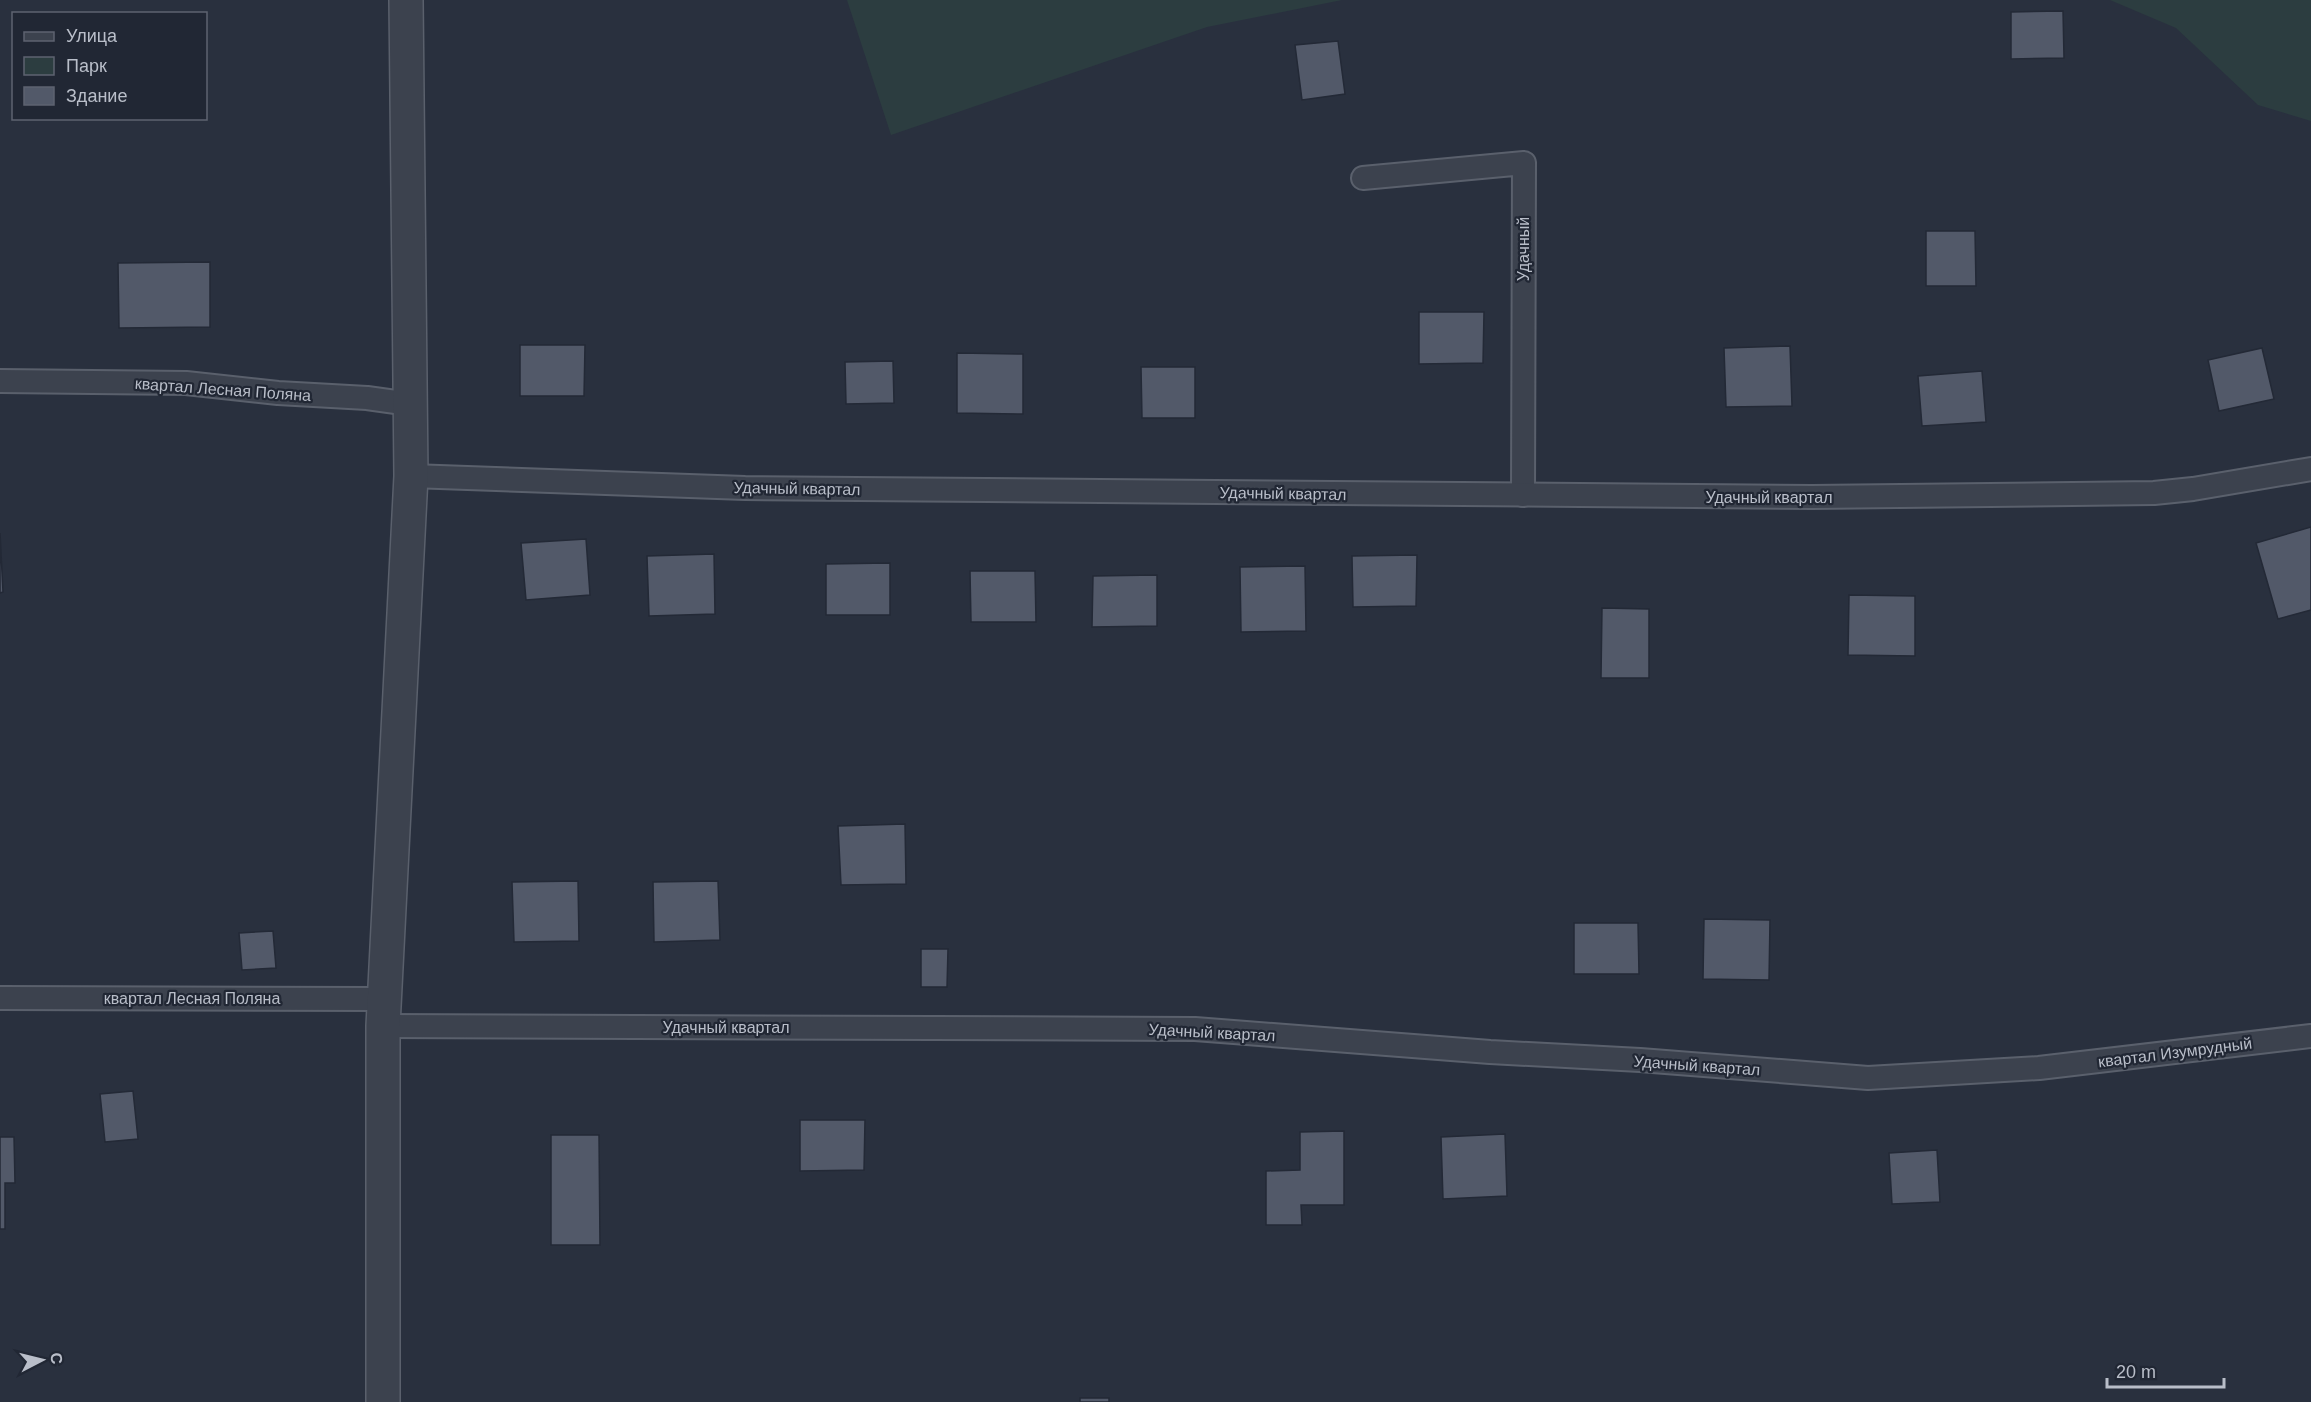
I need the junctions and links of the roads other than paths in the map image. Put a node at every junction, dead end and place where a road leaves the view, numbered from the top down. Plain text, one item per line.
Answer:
1 (406, 0) edge
2 (1363, 178) dead end
3 (0, 381) edge
4 (410, 404) junction
5 (2311, 469) edge
6 (411, 476) junction
7 (1523, 495) junction
8 (0, 998) edge
9 (383, 1012) junction
10 (2311, 1036) edge
11 (2039, 1068) joint
12 (383, 1402) edge

1 - 4 street
2 - 7 lane, Удачный
3 - 4 lane, квартал Лесная Поляна
4 - 6 street
5 - 7 lane, Удачный квартал
6 - 7 lane, Удачный квартал
6 - 9 street
8 - 9 lane, квартал Лесная Поляна
9 - 11 lane, Удачный квартал
9 - 12 street
10 - 11 lane, квартал Изумрудный

